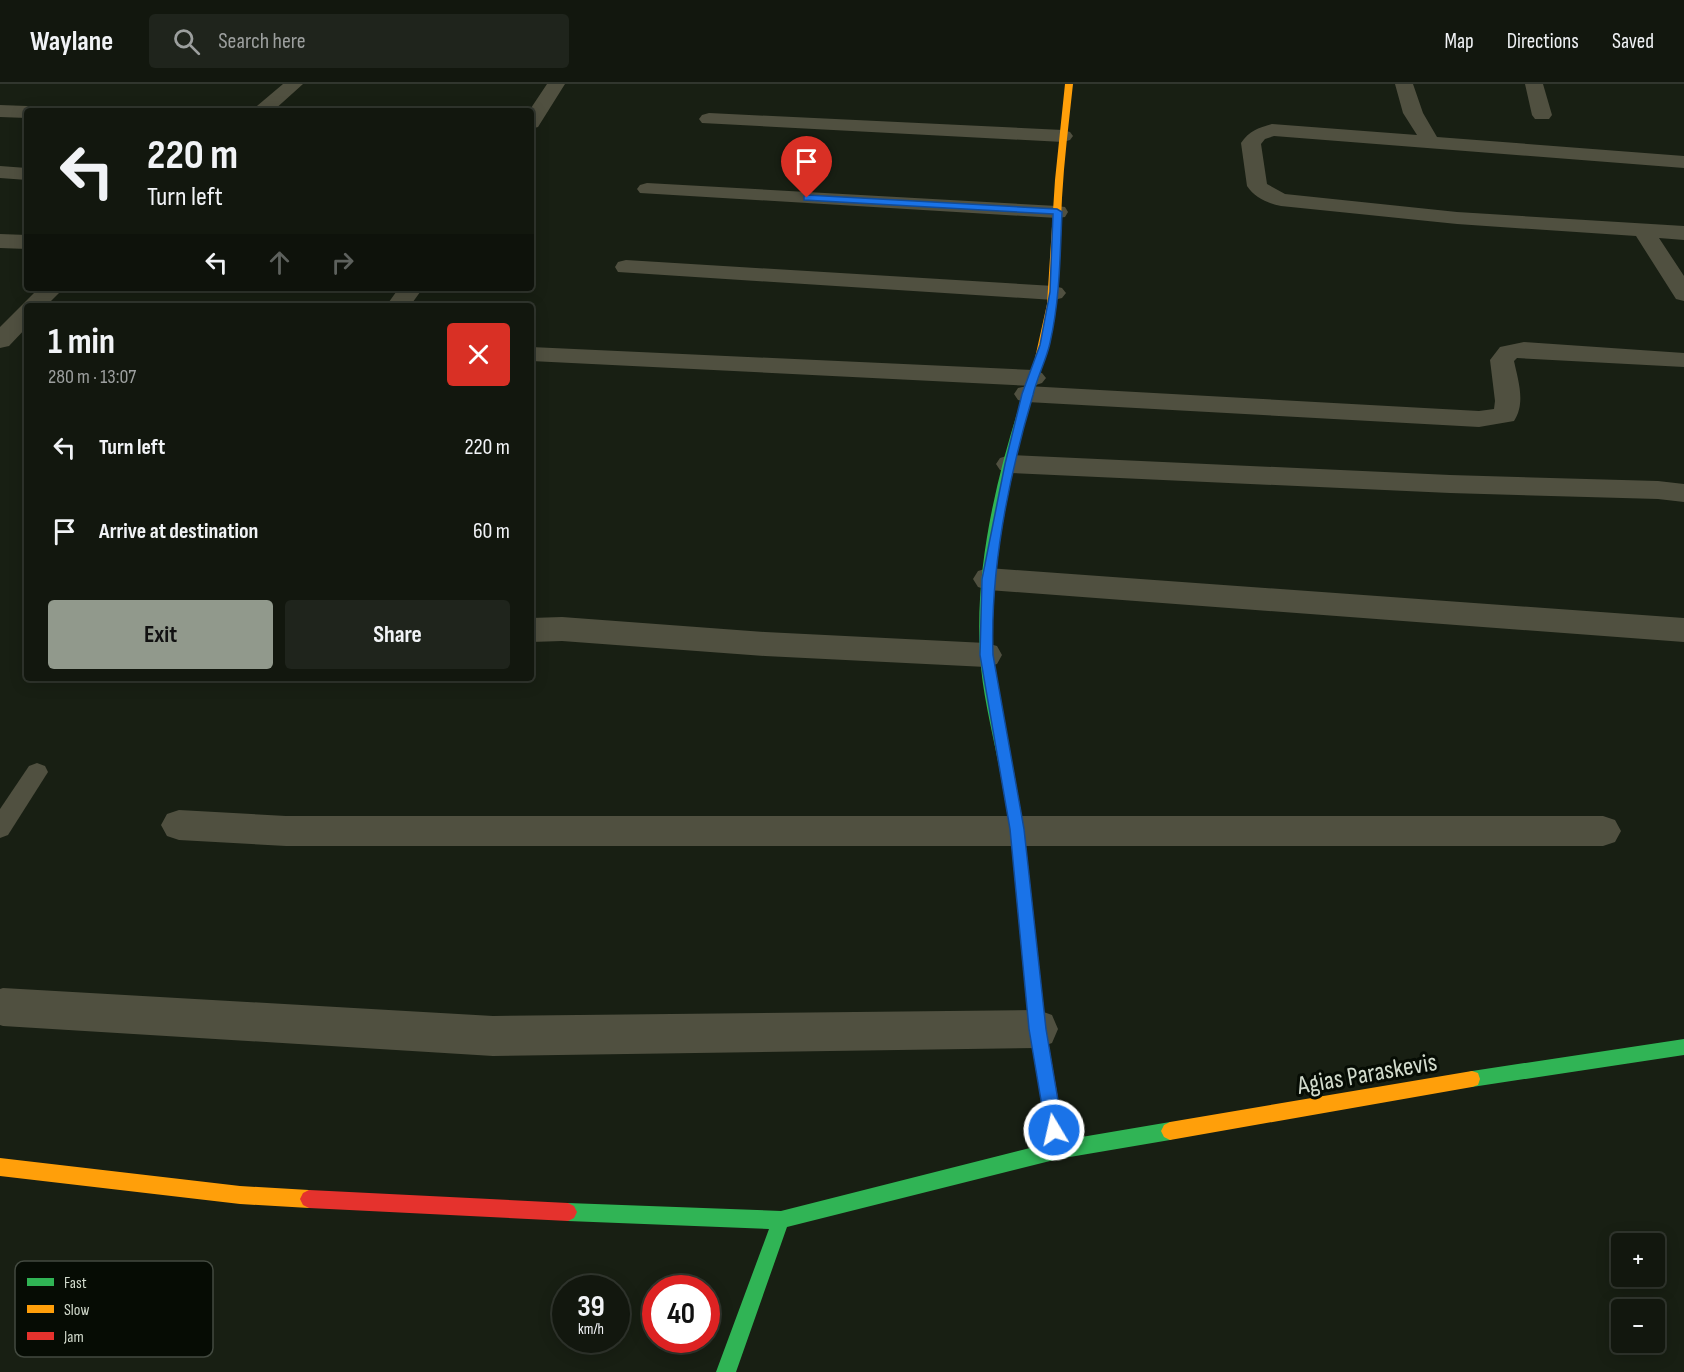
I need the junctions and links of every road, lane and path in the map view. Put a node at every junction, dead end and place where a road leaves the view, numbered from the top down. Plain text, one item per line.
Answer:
1 (294, 84) edge
2 (556, 84) edge
3 (1069, 84) edge
4 (1404, 84) edge
5 (1534, 84) edge
6 (265, 108) edge
7 (0, 111) edge
8 (24, 112) edge
9 (1542, 115) dead end
10 (534, 118) edge
11 (710, 119) dead end
12 (1063, 136) junction
13 (1431, 143) junction
14 (1684, 162) edge
15 (0, 172) edge
16 (24, 174) edge
17 (647, 189) dead end
18 (1057, 212) junction
19 (1643, 230) junction
20 (1684, 233) edge
21 (0, 241) edge
22 (24, 242) edge
23 (626, 267) dead end
24 (49, 291) edge
25 (1054, 292) junction
26 (1684, 294) edge
27 (36, 303) edge
28 (24, 316) edge
29 (0, 341) edge
30 (534, 354) edge
31 (1684, 360) edge
32 (1030, 386) junction
33 (1010, 464) junction
34 (1684, 493) edge
35 (988, 579) junction
36 (534, 630) edge
37 (1684, 630) edge
38 (986, 655) junction
39 (37, 772) dead end
40 (179, 825) dead end
41 (0, 828) edge
42 (1017, 829) junction
43 (1603, 831) dead end
44 (3, 1008) dead end
45 (1038, 1029) junction
46 (1684, 1047) edge
47 (1058, 1150) junction
48 (0, 1167) edge
49 (781, 1220) junction
50 (726, 1372) edge

1 - 6 street
2 - 10 street
3 - 12 street
4 - 13 street
5 - 9 street
7 - 8 street
11 - 12 street
12 - 18 street
13 - 14 street
13 - 19 street
15 - 16 street
17 - 18 street
18 - 25 street
19 - 20 street
19 - 26 street
21 - 22 street
23 - 25 street
24 - 27 street
25 - 32 street
28 - 29 street
30 - 32 street
31 - 32 street
32 - 33 street
33 - 34 street
33 - 35 street
35 - 37 street
35 - 38 street
36 - 38 street
38 - 42 street
39 - 41 lane
40 - 42 street
42 - 43 street
42 - 45 street
44 - 45 street
45 - 47 street
46 - 47 street, Agias Paraskevis
47 - 49 street, Agias Paraskevis
48 - 49 street, Agias Paraskevis
49 - 50 street

